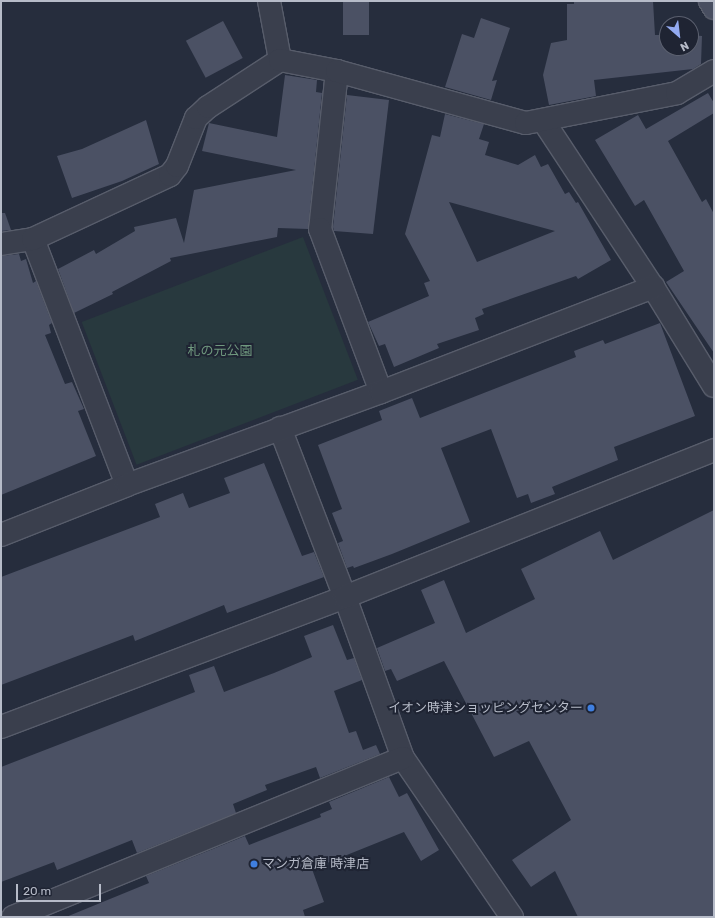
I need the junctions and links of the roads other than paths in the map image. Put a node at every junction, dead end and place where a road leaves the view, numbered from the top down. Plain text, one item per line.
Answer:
1 (269, 1) edge
2 (710, 1) edge
3 (714, 8) edge
4 (280, 60) junction
5 (337, 71) junction
6 (714, 71) edge
7 (544, 122) junction
8 (33, 239) junction
9 (1, 244) edge
10 (653, 287) junction
11 (714, 386) edge
12 (381, 392) junction
13 (280, 428) junction
14 (714, 450) edge
15 (127, 485) junction
16 (1, 536) edge
17 (345, 596) junction
18 (1, 727) edge
19 (403, 758) junction
20 (12, 917) edge
21 (512, 917) edge

1 - 4 street
2 - 3 street
4 - 5 street
4 - 8 street
5 - 7 street
5 - 12 street
6 - 7 street
7 - 10 street
8 - 9 street
8 - 15 street
10 - 11 street
10 - 12 street
12 - 13 street
13 - 15 street
13 - 17 street
14 - 17 street
15 - 16 street
17 - 18 street
17 - 19 street
19 - 20 street
19 - 21 street

